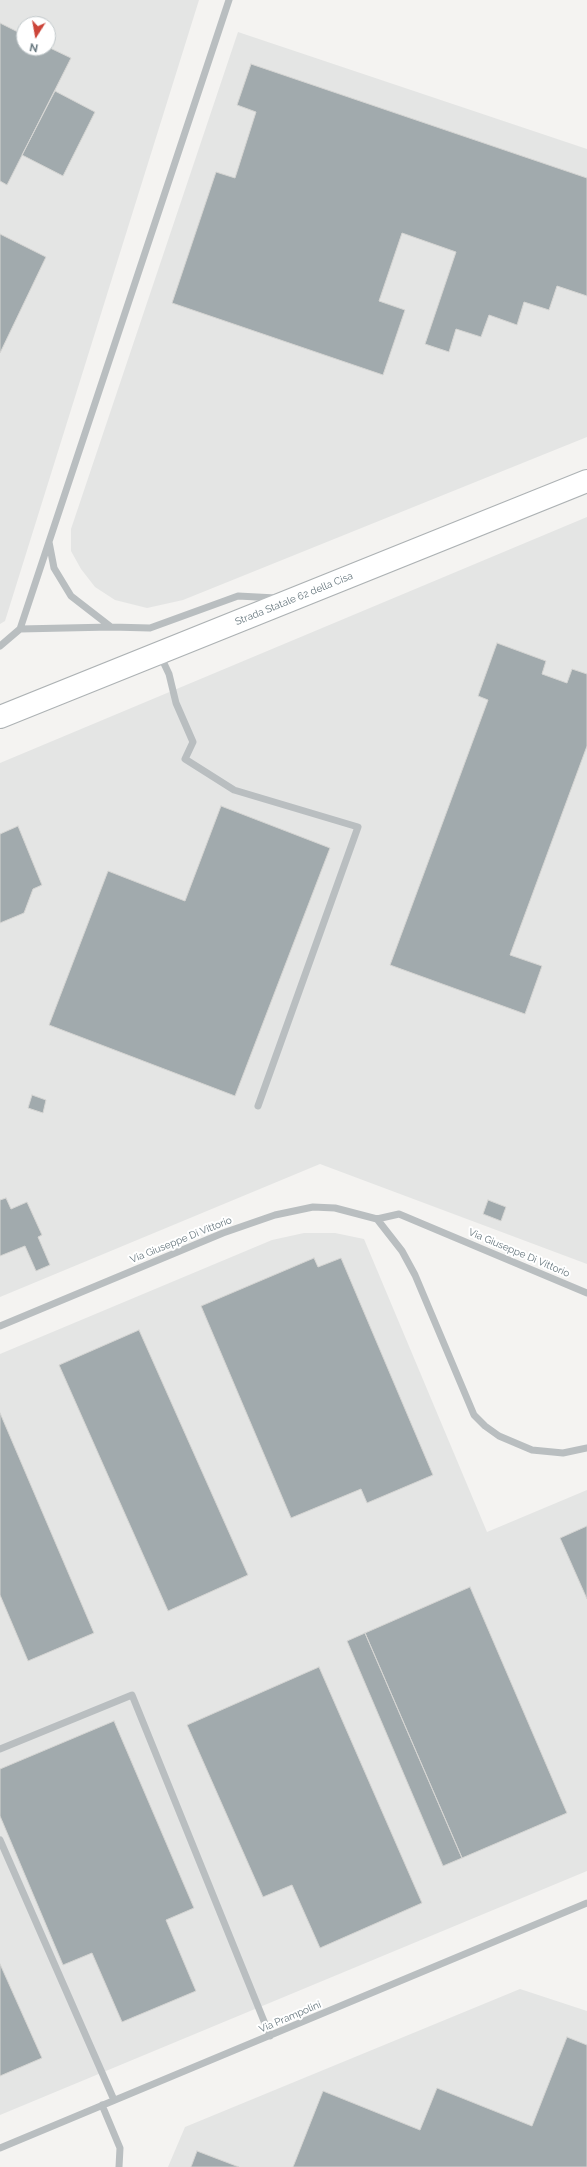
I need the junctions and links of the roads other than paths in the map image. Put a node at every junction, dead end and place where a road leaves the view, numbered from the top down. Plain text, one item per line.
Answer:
1 (229, 0) edge
2 (587, 481) edge
3 (48, 542) junction
4 (294, 599) junction
5 (111, 627) junction
6 (20, 629) junction
7 (0, 646) edge
8 (159, 653) junction
9 (0, 717) edge
10 (258, 1106) dead end
11 (377, 1219) junction
12 (587, 1293) edge
13 (0, 1326) edge
14 (587, 1448) edge
15 (0, 1749) edge
16 (0, 1840) edge
17 (587, 1903) edge
18 (270, 2036) junction
19 (114, 2100) junction
20 (102, 2105) junction
21 (0, 2148) edge
22 (119, 2167) edge

1 - 3 street
2 - 4 main road, Strada Statale 62 della Cisa
3 - 5 street
3 - 6 street
4 - 5 street
4 - 8 main road, Strada Statale 62 della Cisa
5 - 6 street
6 - 7 street
8 - 9 main road, Strada Statale 62 della Cisa
8 - 10 street
11 - 12 street, Via Giuseppe Di Vittorio
11 - 13 street, Via Giuseppe Di Vittorio
11 - 14 street
15 - 18 street
16 - 19 street
17 - 18 street, Via Prampolini
18 - 19 street, Via Prampolini
19 - 20 street, Via Prampolini
20 - 21 street, Via Prampolini
20 - 22 street

